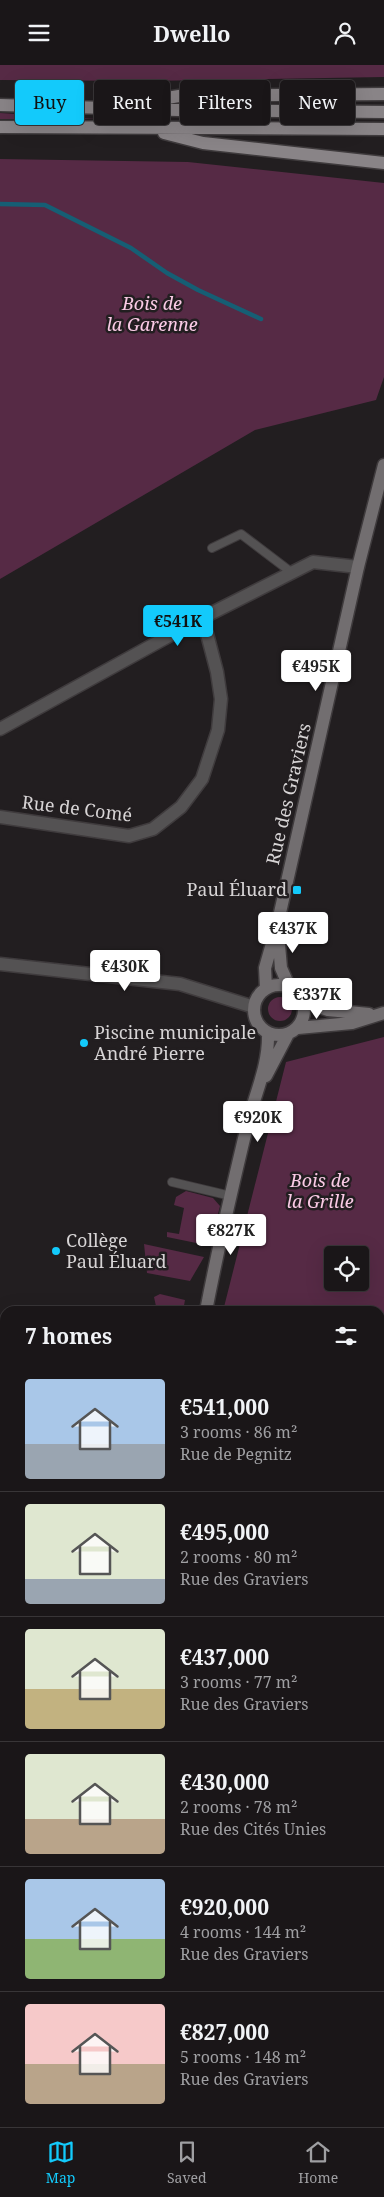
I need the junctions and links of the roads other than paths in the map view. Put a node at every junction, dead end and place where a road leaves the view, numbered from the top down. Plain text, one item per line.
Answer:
1 (384, 94) edge
2 (170, 98) edge
3 (0, 105) edge
4 (94, 107) edge
5 (170, 108) edge
6 (384, 112) edge
7 (0, 127) edge
8 (142, 128) junction
9 (384, 129) edge
10 (384, 163) edge
11 (384, 465) edge
12 (212, 548) dead end
13 (358, 567) junction
14 (291, 572) junction
15 (198, 620) junction
16 (0, 729) edge
17 (0, 817) edge
18 (277, 926) junction
19 (0, 964) edge
20 (289, 986) junction
21 (266, 988) junction
22 (304, 1002) junction
23 (254, 1007) junction
24 (380, 1014) edge
25 (293, 1031) junction
26 (268, 1033) junction
27 (262, 1083) junction
28 (172, 1182) dead end
29 (231, 1196) junction
30 (207, 1306) edge

1 - 2 main road
3 - 4 main road
5 - 6 main road
7 - 8 main road
8 - 9 main road
8 - 10 main road
11 - 13 street, Rue des Graviers
12 - 14 lane
13 - 14 street
13 - 18 street, Rue des Graviers
14 - 15 street
15 - 16 street
15 - 17 street, Rue de Comé
18 - 20 street, Rue des Graviers
18 - 21 street, Rue des Graviers
19 - 23 street
20 - 21 street
20 - 22 street
21 - 23 street
22 - 24 street
22 - 25 street
23 - 26 street
24 - 25 street
25 - 26 street
25 - 27 street
26 - 27 street
27 - 29 street
28 - 29 lane
29 - 30 street

